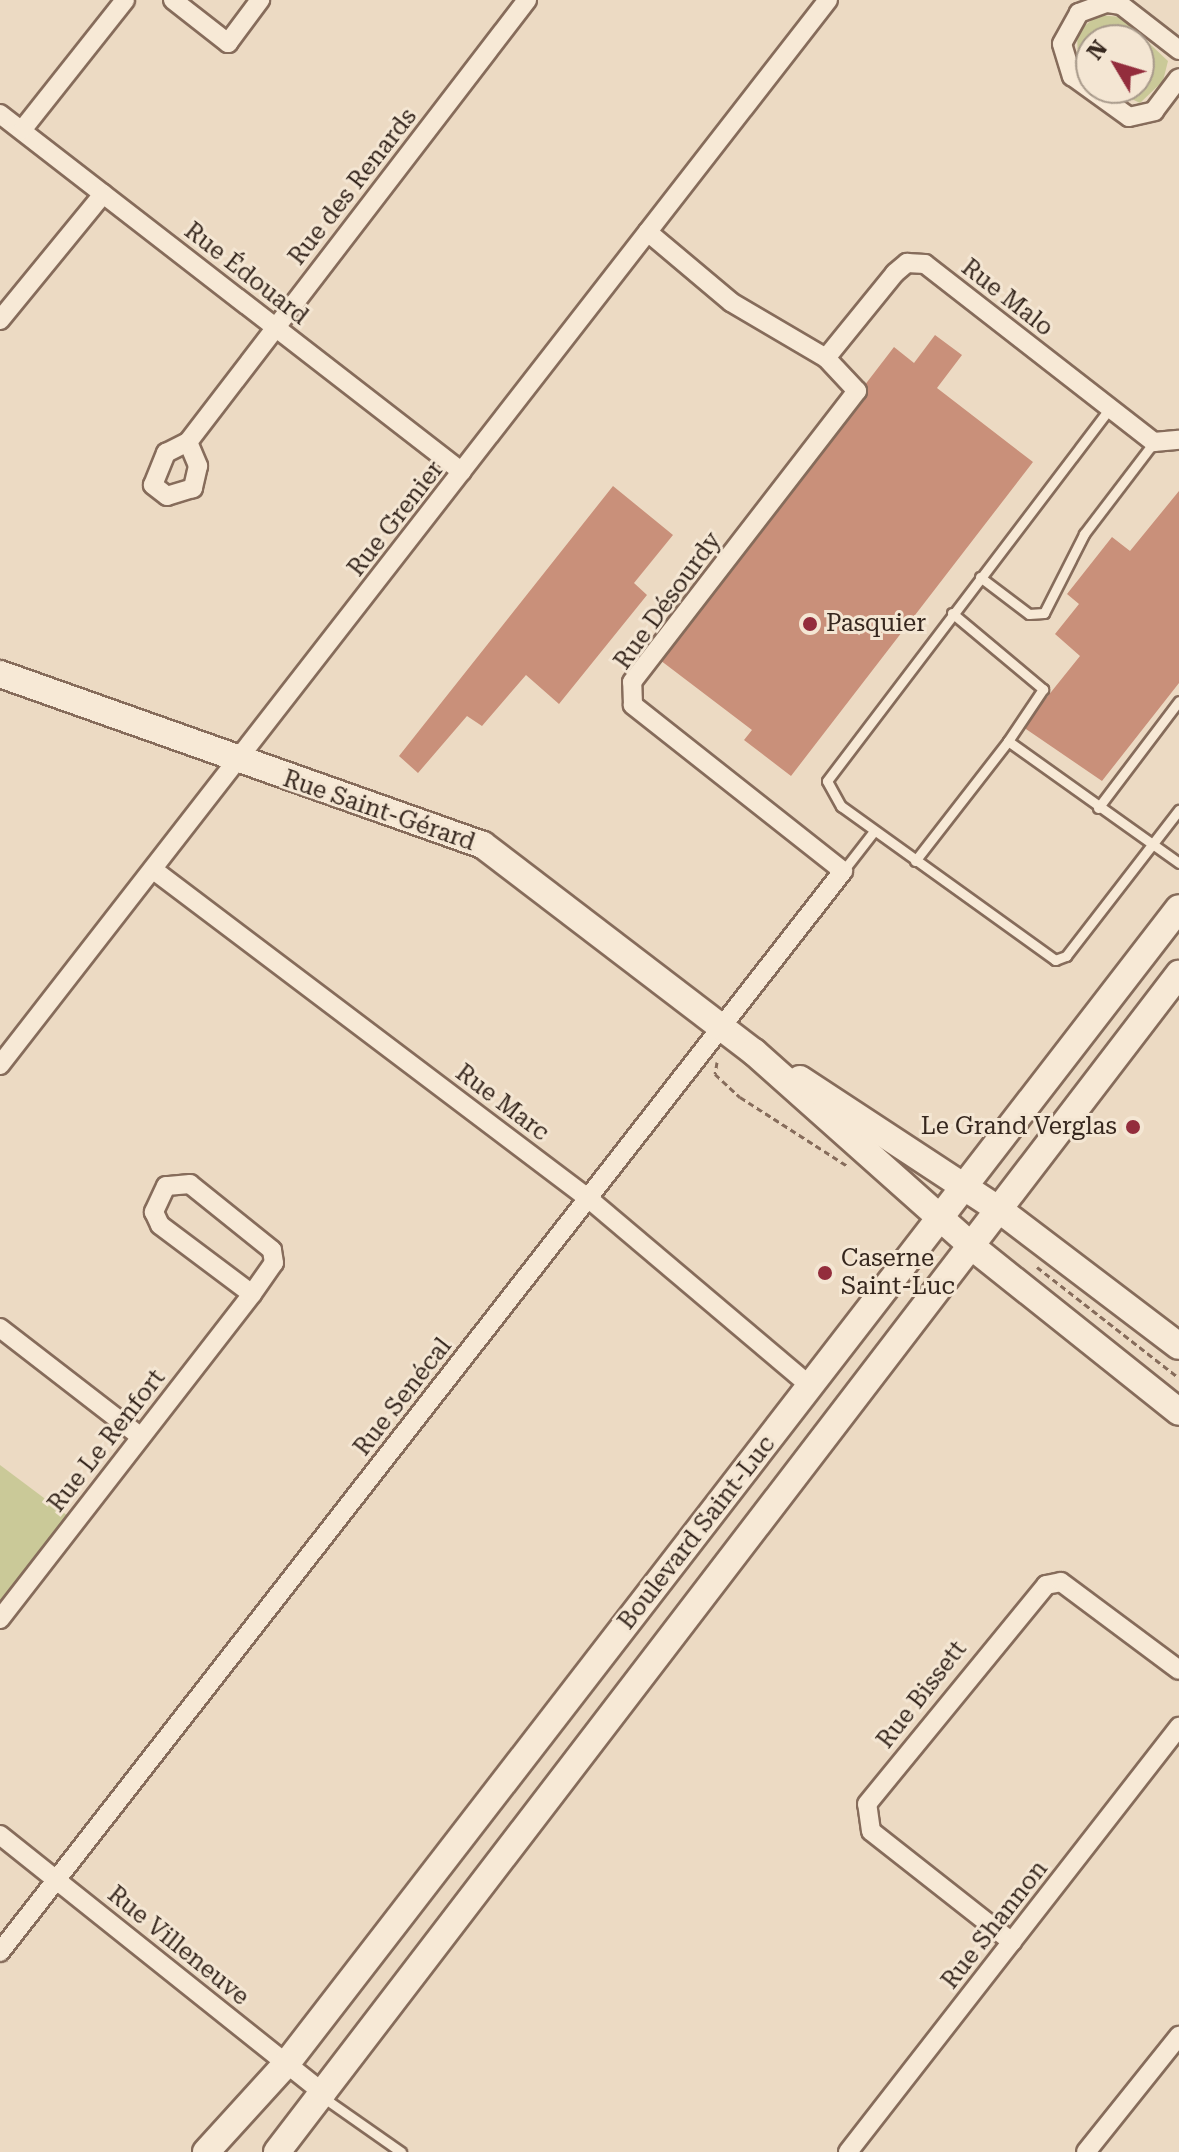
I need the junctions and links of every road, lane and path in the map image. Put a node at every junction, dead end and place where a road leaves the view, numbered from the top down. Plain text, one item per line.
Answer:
1 (125, 0) edge
2 (173, 0) edge
3 (260, 0) edge
4 (527, 0) edge
5 (828, 0) edge
6 (1179, 50) edge
7 (1179, 78) edge
8 (0, 114) edge
9 (22, 130) junction
10 (103, 194) junction
11 (648, 232) junction
12 (0, 320) edge
13 (275, 327) junction
14 (826, 358) junction
15 (1110, 408) junction
16 (1179, 440) edge
17 (188, 442) dead end
18 (1154, 442) junction
19 (462, 472) junction
20 (980, 577) junction
21 (952, 613) junction
22 (0, 674) edge
23 (1179, 701) edge
24 (1008, 741) junction
25 (237, 763) junction
26 (1098, 808) junction
27 (1179, 810) edge
28 (874, 831) junction
29 (1151, 846) junction
30 (915, 861) junction
31 (1179, 863) edge
32 (155, 871) junction
33 (843, 871) junction
34 (1179, 908) edge
35 (1179, 974) edge
36 (722, 1027) junction
37 (754, 1052) junction
38 (0, 1065) edge
39 (715, 1074) dead end
40 (861, 1177) dead end
41 (964, 1185) junction
42 (589, 1199) junction
43 (1001, 1211) junction
44 (938, 1216) junction
45 (975, 1249) junction
46 (1027, 1259) dead end
47 (252, 1294) junction
48 (0, 1328) edge
49 (1179, 1346) edge
50 (1179, 1378) edge
51 (810, 1386) junction
52 (1179, 1412) edge
53 (141, 1437) junction
54 (0, 1619) edge
55 (1179, 1670) edge
56 (1179, 1727) edge
57 (0, 1835) edge
58 (57, 1880) junction
59 (1012, 1942) junction
60 (0, 1952) edge
61 (1179, 2036) edge
62 (287, 2063) junction
63 (325, 2096) junction
64 (206, 2152) edge
65 (277, 2152) edge
66 (401, 2152) edge
67 (848, 2152) edge
68 (1086, 2152) edge

1 - 9 street
2 - 3 street
4 - 13 street, Rue des Renards
5 - 11 street, Rue Grenier
6 - 7 street
8 - 9 street, Rue Édouard
9 - 10 street, Rue Édouard
10 - 12 street
10 - 13 street, Rue Édouard
11 - 14 street
11 - 19 street, Rue Grenier
13 - 17 street, Rue des Renards
13 - 19 street, Rue Édouard
14 - 15 street, Rue Malo
14 - 33 street, Rue Désourdy
15 - 18 street, Rue Malo
15 - 20 lane
16 - 18 street
18 - 20 lane
19 - 25 street, Rue Grenier
20 - 21 lane
21 - 24 lane
21 - 28 lane
22 - 25 street, Rue Saint-Gérard
23 - 26 lane
24 - 26 lane
24 - 30 lane
25 - 32 street, Rue Grenier
25 - 36 street, Rue Saint-Gérard
26 - 29 lane
27 - 29 lane
28 - 30 lane
28 - 33 lane
29 - 30 lane
29 - 31 lane
32 - 38 street, Rue Grenier
32 - 42 street, Rue Marc
33 - 36 street, Rue Senécal
34 - 41 street, Boulevard Saint-Luc
35 - 43 street, Boulevard Saint-Luc
36 - 37 street, Rue Saint-Gérard
36 - 42 street, Rue Senécal
37 - 41 street, Rue Saint-Gérard
37 - 44 street, Rue Saint-Gérard
39 - 40 path
41 - 43 street, Rue Saint-Gérard
41 - 44 street, Boulevard Saint-Luc
42 - 51 street, Rue Marc
42 - 58 street, Rue Senécal
43 - 45 street, Boulevard Saint-Luc
43 - 49 street, Rue Saint-Gérard
44 - 45 street, Rue Saint-Gérard
44 - 51 street, Boulevard Saint-Luc
45 - 52 street, Rue Saint-Gérard
45 - 63 street, Boulevard Saint-Luc
46 - 50 path
47 - 47 street, Rue Le Renfort
47 - 53 street, Rue Le Renfort
48 - 53 street
51 - 62 street, Boulevard Saint-Luc
53 - 54 street, Rue Le Renfort
55 - 59 street, Rue Bissett
56 - 59 street, Rue Shannon
57 - 58 street, Rue Villeneuve
58 - 60 street, Rue Senécal
58 - 62 street, Rue Villeneuve
59 - 67 street, Rue Shannon
61 - 68 street
62 - 63 street, Rue Villeneuve
62 - 64 street, Boulevard Saint-Luc
63 - 65 street, Boulevard Saint-Luc
63 - 66 lane

